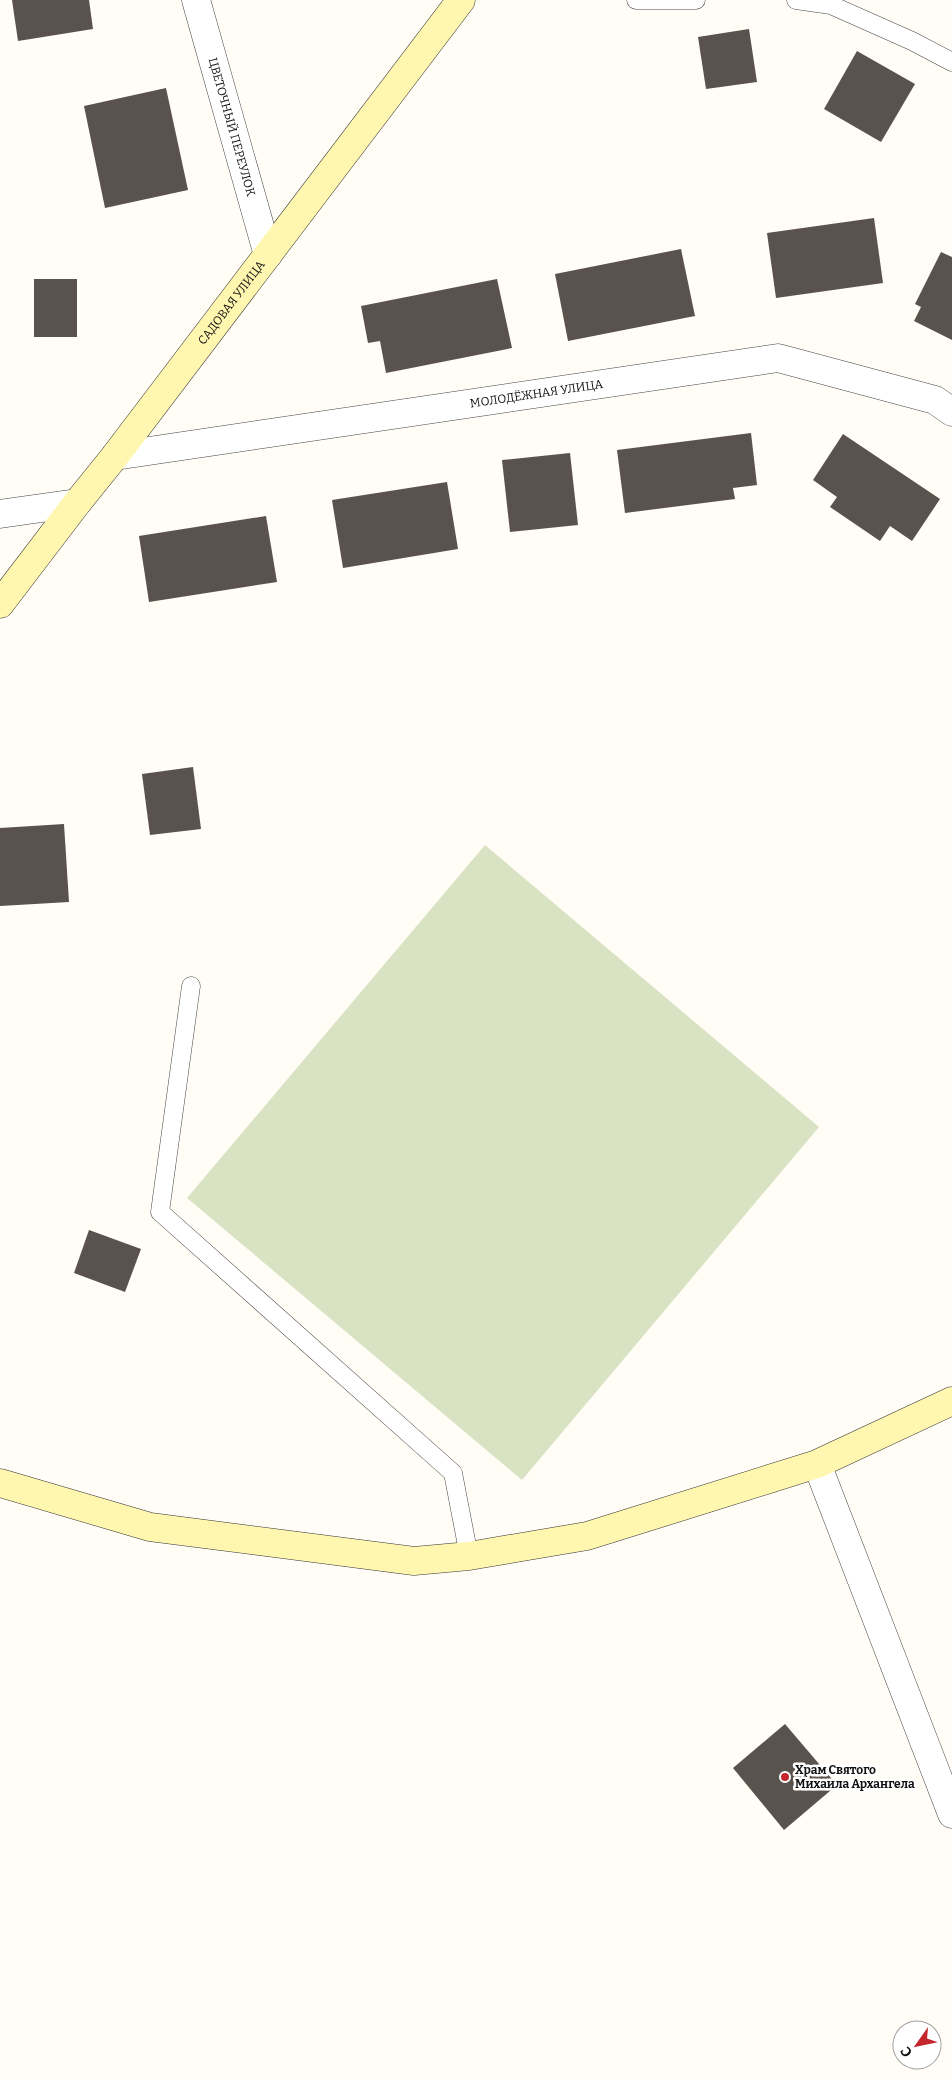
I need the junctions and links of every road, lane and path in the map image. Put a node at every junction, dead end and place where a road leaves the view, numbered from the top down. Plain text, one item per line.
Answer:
1 (196, 0) edge
2 (461, 0) edge
3 (636, 0) edge
4 (696, 0) edge
5 (796, 0) edge
6 (952, 62) edge
7 (268, 255) junction
8 (952, 412) edge
9 (115, 456) junction
10 (77, 504) junction
11 (0, 514) edge
12 (0, 604) edge
13 (191, 986) dead end
14 (952, 1401) edge
15 (817, 1464) junction
16 (0, 1483) edge
17 (469, 1556) junction
18 (952, 1814) edge

1 - 7 street, ЦВЕТОЧНЫЙ ПЕРЕУЛОК
2 - 7 main road, САДОВАЯ УЛИЦА
3 - 4 lane
5 - 6 lane
7 - 9 main road, САДОВАЯ УЛИЦА
8 - 9 street, МОЛОДЁЖНАЯ УЛИЦА
9 - 10 main road, САДОВАЯ УЛИЦА
10 - 11 street
10 - 12 main road, САДОВАЯ УЛИЦА
13 - 17 lane
14 - 15 main road
15 - 17 main road
15 - 18 street
16 - 17 main road

